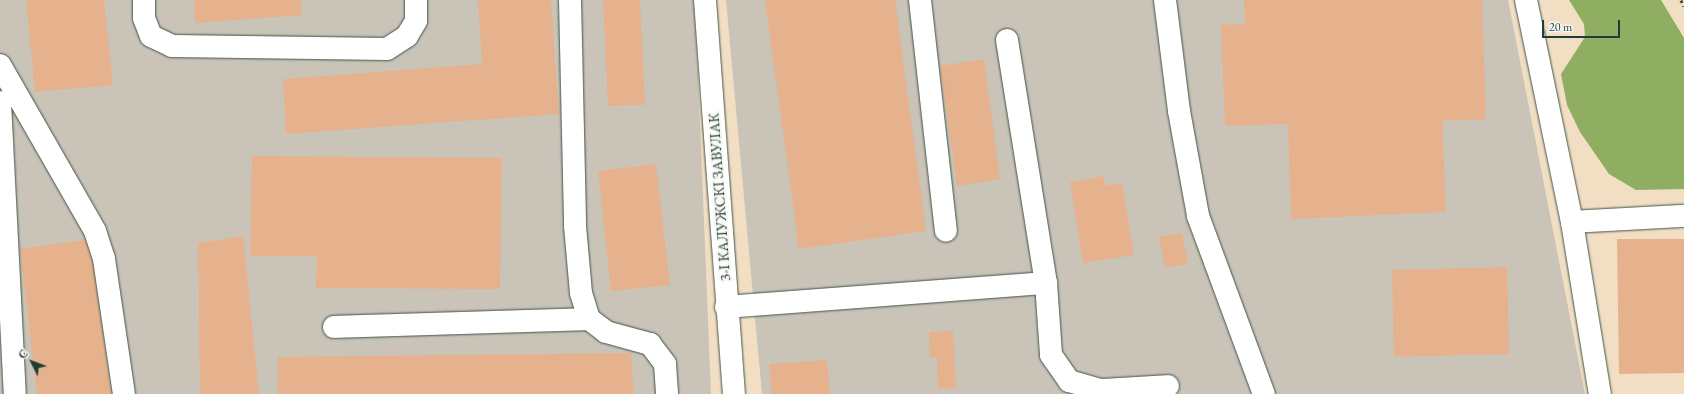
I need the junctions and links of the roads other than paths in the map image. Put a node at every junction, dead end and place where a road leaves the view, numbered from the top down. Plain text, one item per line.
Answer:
1 (144, 0) edge
2 (416, 0) edge
3 (570, 0) edge
4 (705, 0) edge
5 (920, 0) edge
6 (1165, 0) edge
7 (1526, 0) edge
8 (1007, 40) dead end
9 (0, 65) edge
10 (0, 102) edge
11 (1684, 216) edge
12 (1572, 222) junction
13 (946, 231) dead end
14 (1046, 283) junction
15 (726, 307) junction
16 (589, 318) junction
17 (334, 327) dead end
18 (1168, 386) dead end
19 (15, 394) edge
20 (124, 394) edge
21 (667, 394) edge
22 (734, 394) edge
23 (1264, 394) edge
24 (1600, 394) edge

1 - 2 street
3 - 16 street
4 - 15 street, 3-І КАЛУЖСКІ ЗАВУЛАК
5 - 13 street
6 - 23 street
7 - 12 street
8 - 14 street
9 - 20 street
10 - 19 street
11 - 12 street
12 - 24 street
14 - 15 street
14 - 18 street
15 - 22 street, 3-І КАЛУЖСКІ ЗАВУЛАК
16 - 17 street
16 - 21 street

